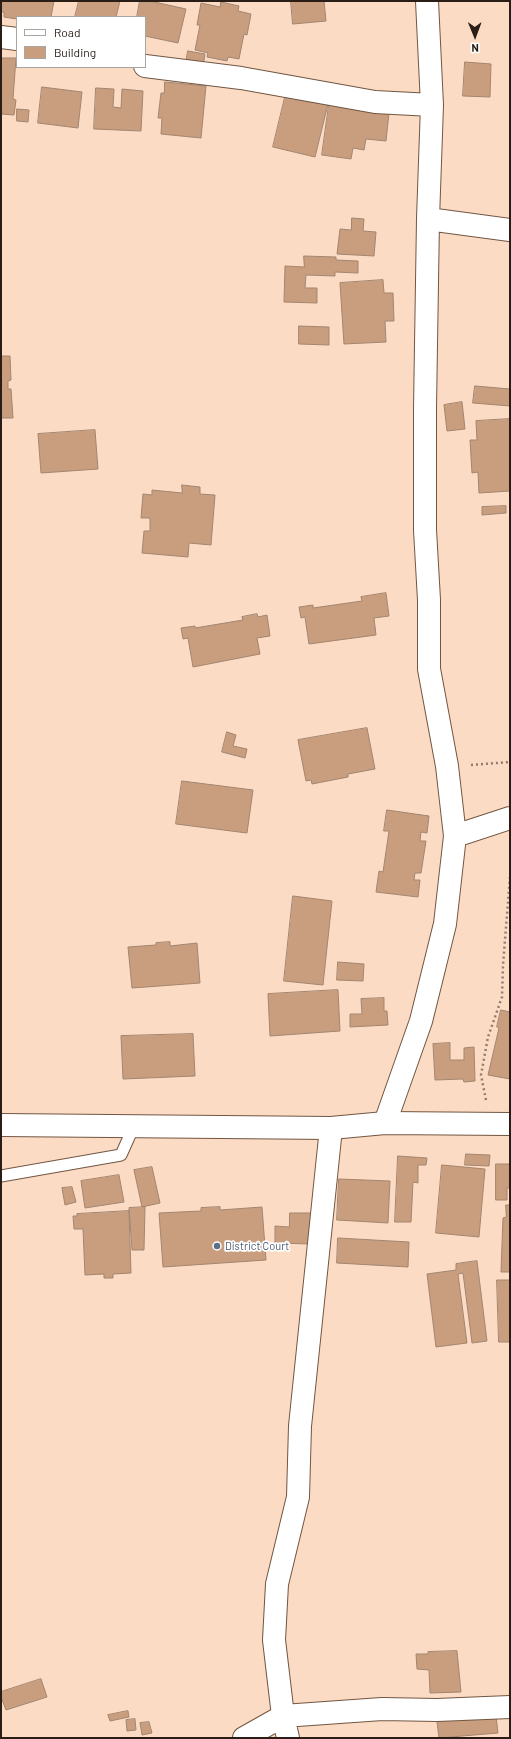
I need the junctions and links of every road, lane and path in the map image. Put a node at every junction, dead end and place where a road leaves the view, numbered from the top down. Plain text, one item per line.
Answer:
1 (427, 1) edge
2 (1, 37) edge
3 (16, 39) edge
4 (146, 66) edge
5 (432, 105) junction
6 (428, 219) junction
7 (510, 230) edge
8 (510, 762) edge
9 (447, 766) junction
10 (510, 818) edge
11 (455, 836) junction
12 (510, 877) edge
13 (385, 1123) junction
14 (501, 1124) edge
15 (5, 1125) edge
16 (134, 1126) junction
17 (331, 1128) junction
18 (1, 1176) edge
19 (510, 1707) edge
20 (283, 1716) junction
21 (244, 1738) edge
22 (288, 1738) edge

1 - 5 street
2 - 3 street
4 - 5 street
5 - 6 street
6 - 7 street
6 - 9 street
8 - 9 path
9 - 11 street
10 - 11 street
11 - 13 street
12 - 14 path
13 - 14 street
13 - 17 street
15 - 16 street
16 - 17 street
16 - 18 lane
17 - 20 street
19 - 20 street
20 - 21 street
20 - 22 street

